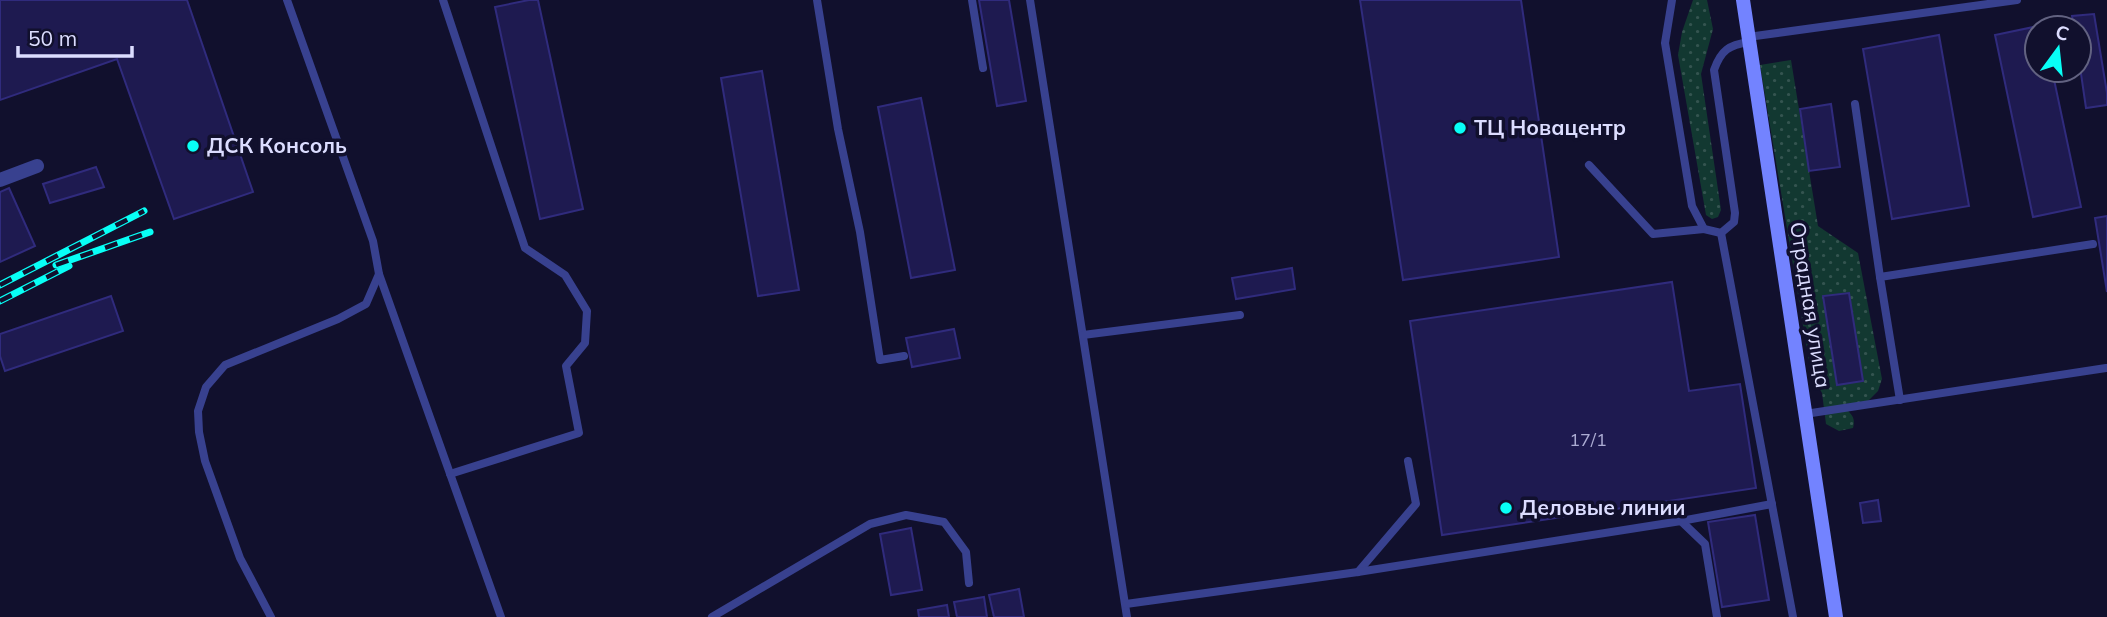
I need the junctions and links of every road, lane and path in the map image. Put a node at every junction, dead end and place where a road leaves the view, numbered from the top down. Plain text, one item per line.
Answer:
1 (287, 0) edge
2 (443, 0) edge
3 (817, 0) edge
4 (972, 0) edge
5 (1030, 0) edge
6 (1672, 0) edge
7 (1742, 0) edge
8 (2017, 0) edge
9 (1749, 39) junction
10 (983, 68) dead end
11 (1854, 104) dead end
12 (1590, 165) dead end
13 (37, 166) dead end
14 (0, 180) edge
15 (1704, 229) junction
16 (1721, 233) junction
17 (2093, 244) dead end
18 (379, 274) junction
19 (1880, 277) junction
20 (1240, 315) dead end
21 (1083, 335) junction
22 (904, 356) dead end
23 (2106, 368) edge
24 (1900, 400) junction
25 (1805, 414) junction
26 (1408, 461) dead end
27 (450, 474) junction
28 (1772, 504) junction
29 (1681, 521) junction
30 (1358, 572) junction
31 (969, 583) dead end
32 (1126, 604) junction
33 (271, 617) edge
34 (501, 617) edge
35 (712, 617) edge
36 (1127, 617) edge
37 (1717, 617) edge
38 (1793, 617) edge
39 (1836, 617) edge

1 - 18 lane
2 - 27 lane
3 - 22 lane
4 - 10 lane
5 - 21 lane
6 - 15 lane
7 - 9 main road, Отрадная улица
8 - 9 lane
9 - 16 lane
9 - 25 main road, Отрадная улица
11 - 19 lane
12 - 15 lane
13 - 14 street
15 - 16 lane
16 - 28 lane
17 - 19 lane
18 - 27 lane
18 - 33 lane
19 - 24 lane
20 - 21 lane
21 - 32 lane
23 - 24 lane
24 - 25 lane
25 - 39 main road, Отрадная улица
26 - 30 lane
27 - 34 lane
28 - 29 lane
28 - 38 lane
29 - 30 lane
29 - 37 lane
30 - 32 lane
31 - 35 lane
32 - 36 lane

